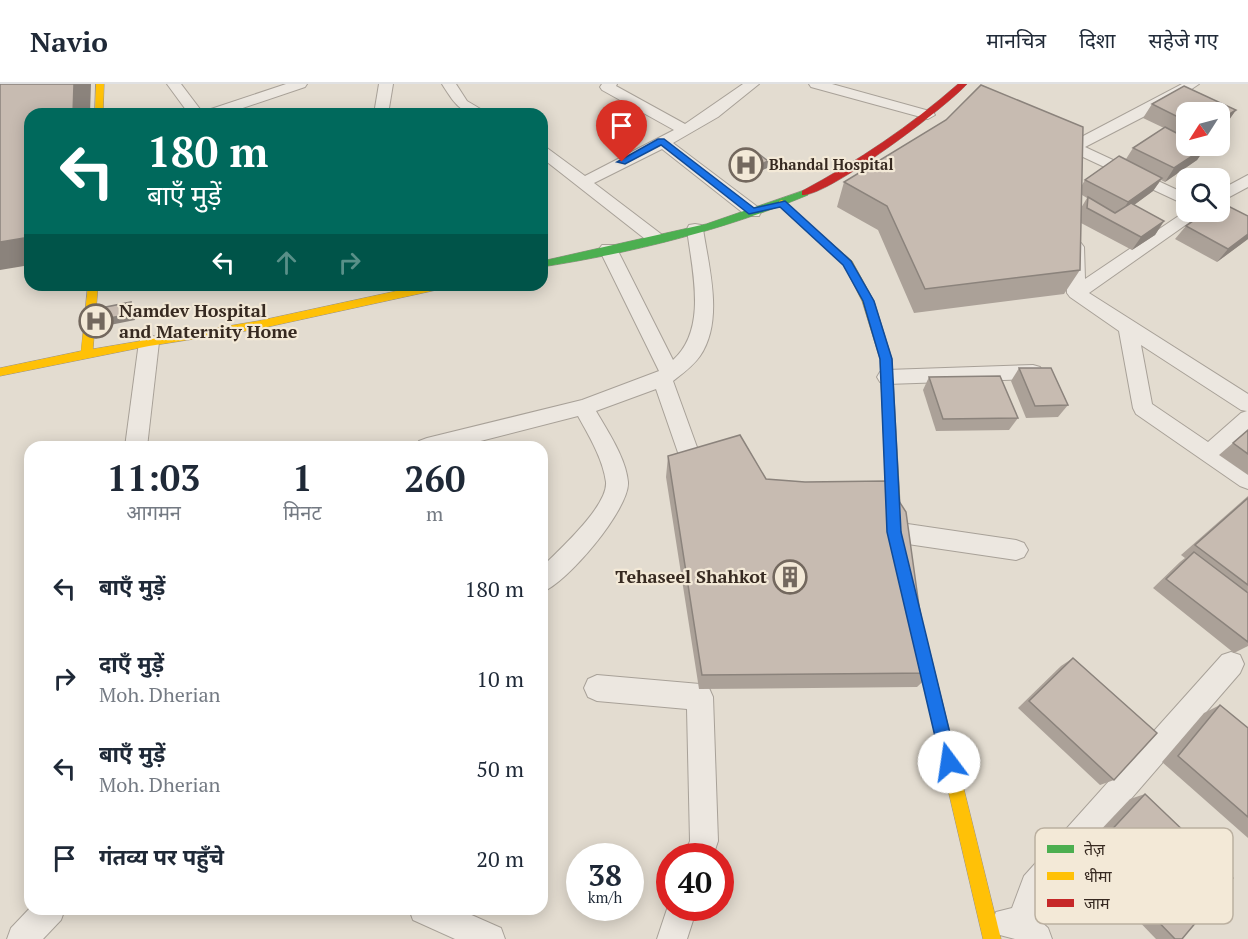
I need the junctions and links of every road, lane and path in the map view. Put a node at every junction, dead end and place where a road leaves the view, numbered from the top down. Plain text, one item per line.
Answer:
1 (100, 84) edge
2 (174, 84) edge
3 (300, 84) edge
4 (386, 84) edge
5 (449, 84) edge
6 (610, 84) edge
7 (752, 84) edge
8 (816, 84) edge
9 (1192, 84) edge
10 (956, 90) edge
11 (971, 105) edge
12 (99, 108) edge
13 (192, 108) edge
14 (228, 108) edge
15 (380, 108) edge
16 (470, 108) edge
17 (928, 115) junction
18 (684, 130) junction
19 (1053, 139) edge
20 (661, 141) junction
21 (1073, 147) junction
22 (548, 156) edge
23 (1074, 170) edge
24 (1248, 180) edge
25 (583, 183) junction
26 (1230, 191) edge
27 (1176, 195) edge
28 (782, 203) junction
29 (753, 212) junction
30 (1181, 222) edge
31 (1075, 226) edge
32 (695, 229) junction
33 (655, 238) junction
34 (608, 249) junction
35 (548, 263) edge
36 (92, 291) edge
37 (390, 291) edge
38 (1076, 293) junction
39 (1128, 328) junction
40 (149, 342) junction
41 (87, 354) junction
42 (0, 372) edge
43 (1033, 372) edge
44 (666, 376) junction
45 (887, 377) junction
46 (1248, 404) edge
47 (584, 407) junction
48 (1248, 419) edge
49 (137, 441) edge
50 (448, 441) edge
51 (1209, 453) junction
52 (691, 461) edge
53 (1248, 480) edge
54 (894, 532) junction
55 (1016, 550) dead end
56 (899, 555) edge
57 (548, 573) edge
58 (916, 624) edge
59 (1231, 664) dead end
60 (597, 688) dead end
61 (1087, 828) edge
62 (703, 843) edge
63 (1035, 887) edge
64 (44, 915) edge
65 (437, 915) edge
66 (678, 921) edge
67 (990, 931) edge
68 (1029, 931) edge
69 (22, 939) edge
70 (490, 939) edge
71 (672, 939) edge

1 - 12 street
2 - 13 street
3 - 14 street
4 - 15 street
5 - 16 street
6 - 18 street
7 - 18 street
8 - 17 street
9 - 21 street
10 - 11 street
10 - 17 street
17 - 28 street
18 - 20 street
19 - 21 street
20 - 25 street
20 - 29 street
21 - 23 street
21 - 27 street
22 - 25 street
24 - 26 street
25 - 33 street
28 - 29 street
28 - 45 street
29 - 32 street
30 - 38 street
31 - 38 street
32 - 33 street
32 - 44 street
33 - 34 street
34 - 35 street
34 - 44 street
36 - 41 street
37 - 40 street
38 - 39 street
39 - 46 street
39 - 51 street
40 - 41 street
40 - 49 street
41 - 42 street
43 - 45 street
44 - 47 street
44 - 52 street
45 - 54 street
47 - 50 street
47 - 57 street
48 - 51 street
51 - 53 street
54 - 55 street
54 - 56 street
58 - 67 street
59 - 61 street
60 - 62 street
63 - 68 street
64 - 69 street
65 - 70 street
66 - 71 street
67 - 68 street

